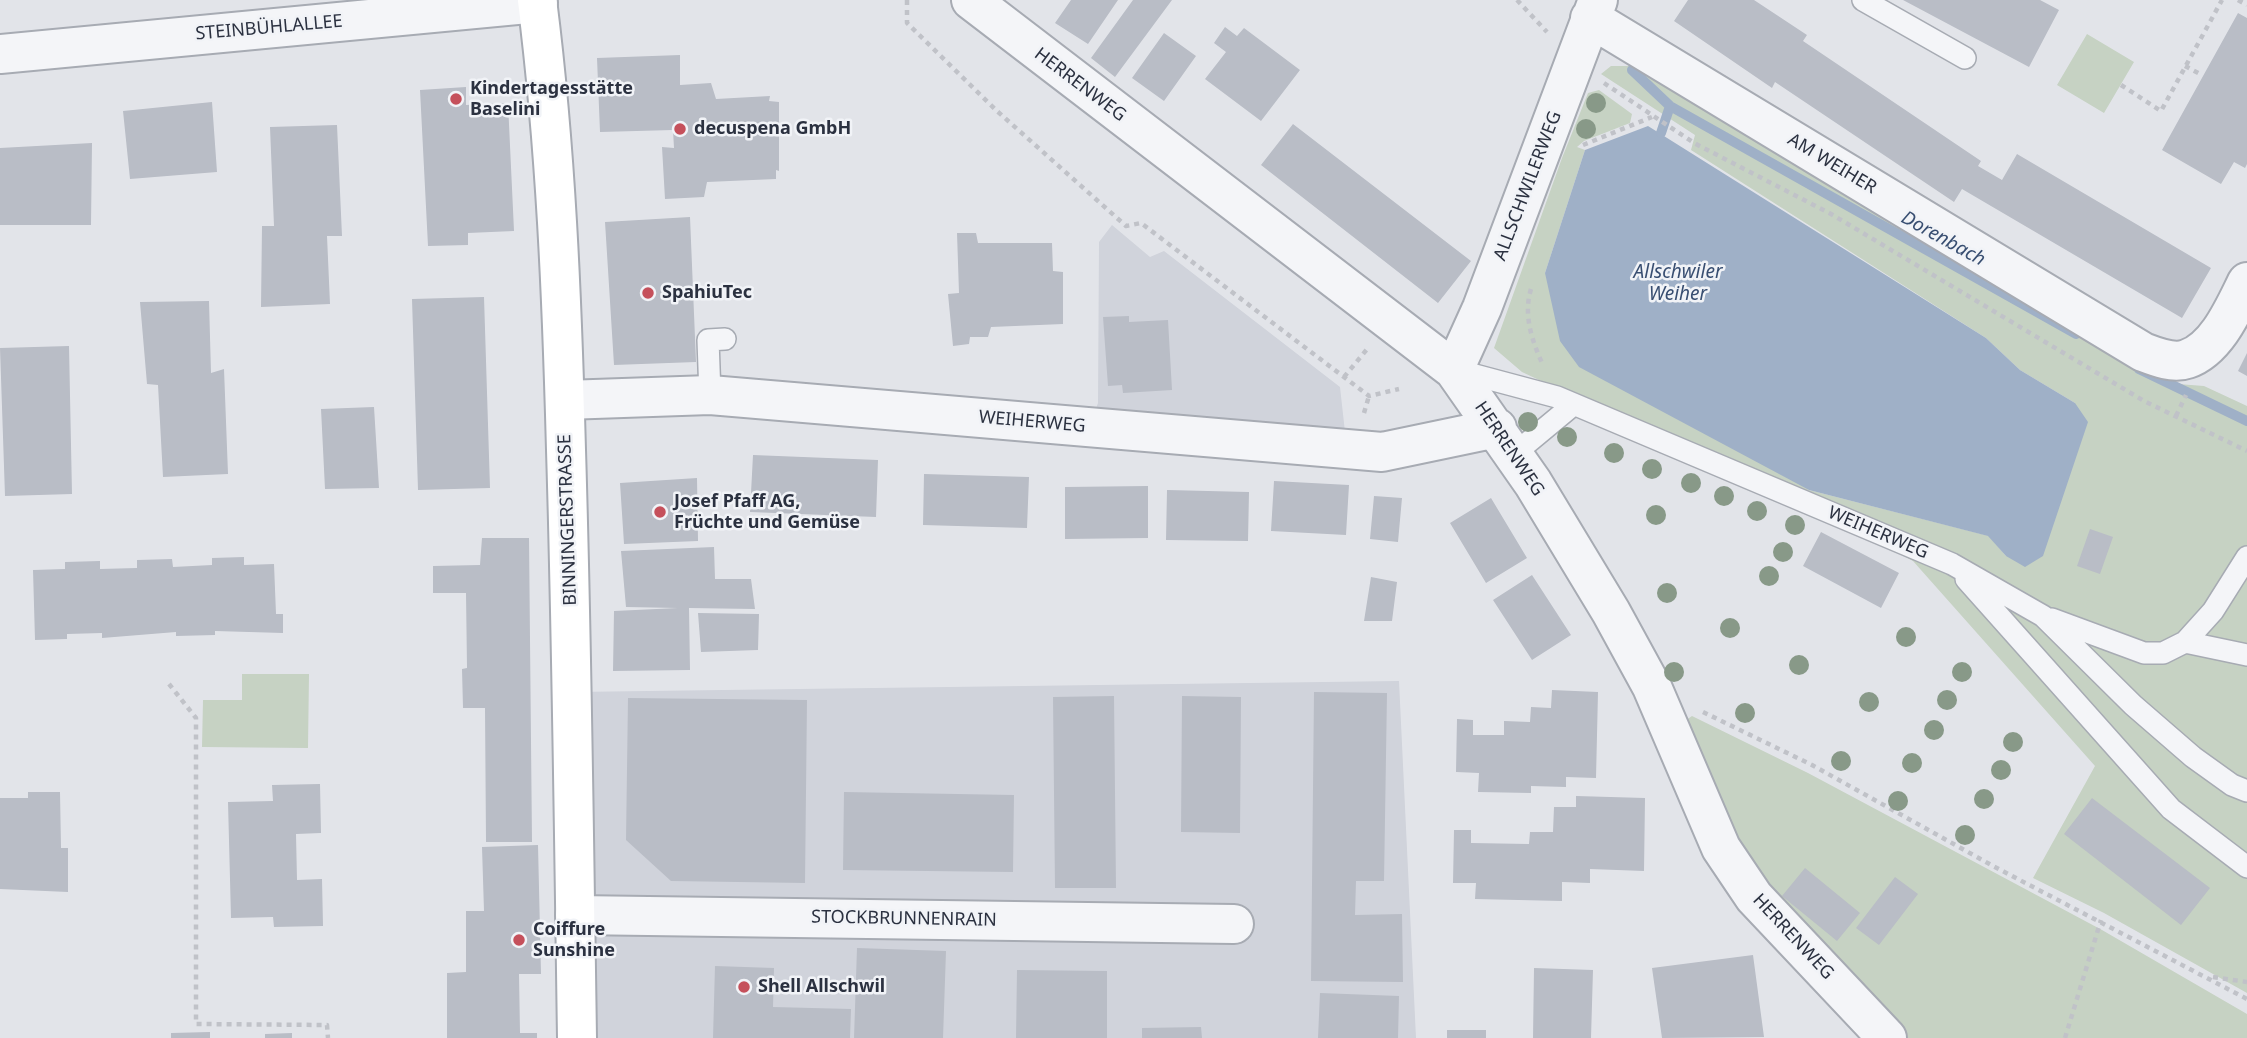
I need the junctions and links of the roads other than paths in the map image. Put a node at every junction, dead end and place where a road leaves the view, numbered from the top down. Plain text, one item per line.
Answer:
1 (1863, 0) edge
2 (537, 1) edge
3 (980, 3) edge
4 (1594, 9) edge
5 (0, 54) edge
6 (1965, 58) dead end
7 (2247, 282) edge
8 (725, 340) dead end
9 (1454, 370) junction
10 (710, 395) junction
11 (565, 400) junction
12 (1565, 401) junction
13 (1505, 441) junction
14 (2247, 557) edge
15 (1952, 564) junction
16 (2043, 616) junction
17 (2185, 642) junction
18 (2247, 655) edge
19 (2247, 791) edge
20 (2247, 867) edge
21 (575, 915) junction
22 (1234, 924) dead end
23 (577, 1038) edge
24 (1887, 1038) edge

1 - 6 lane
2 - 5 street, STEINBÜHLALLEE
2 - 11 street, BINNINGERSTRASSE
3 - 9 street, HERRENWEG
4 - 7 street, AM WEIHER
4 - 9 street, ALLSCHWILERWEG
8 - 10 lane
9 - 12 lane, WEIHERWEG
9 - 13 street, HERRENWEG
10 - 11 street, WEIHERWEG
10 - 13 street, WEIHERWEG
11 - 21 street, BINNINGERSTRASSE
12 - 13 lane
12 - 15 lane, WEIHERWEG
13 - 24 street, HERRENWEG
14 - 17 lane
15 - 16 lane, WEIHERWEG
15 - 20 lane
16 - 17 lane
16 - 19 lane, WEIHERWEG
17 - 18 lane
21 - 22 street, STOCKBRUNNENRAIN
21 - 23 street, BINNINGERSTRASSE

